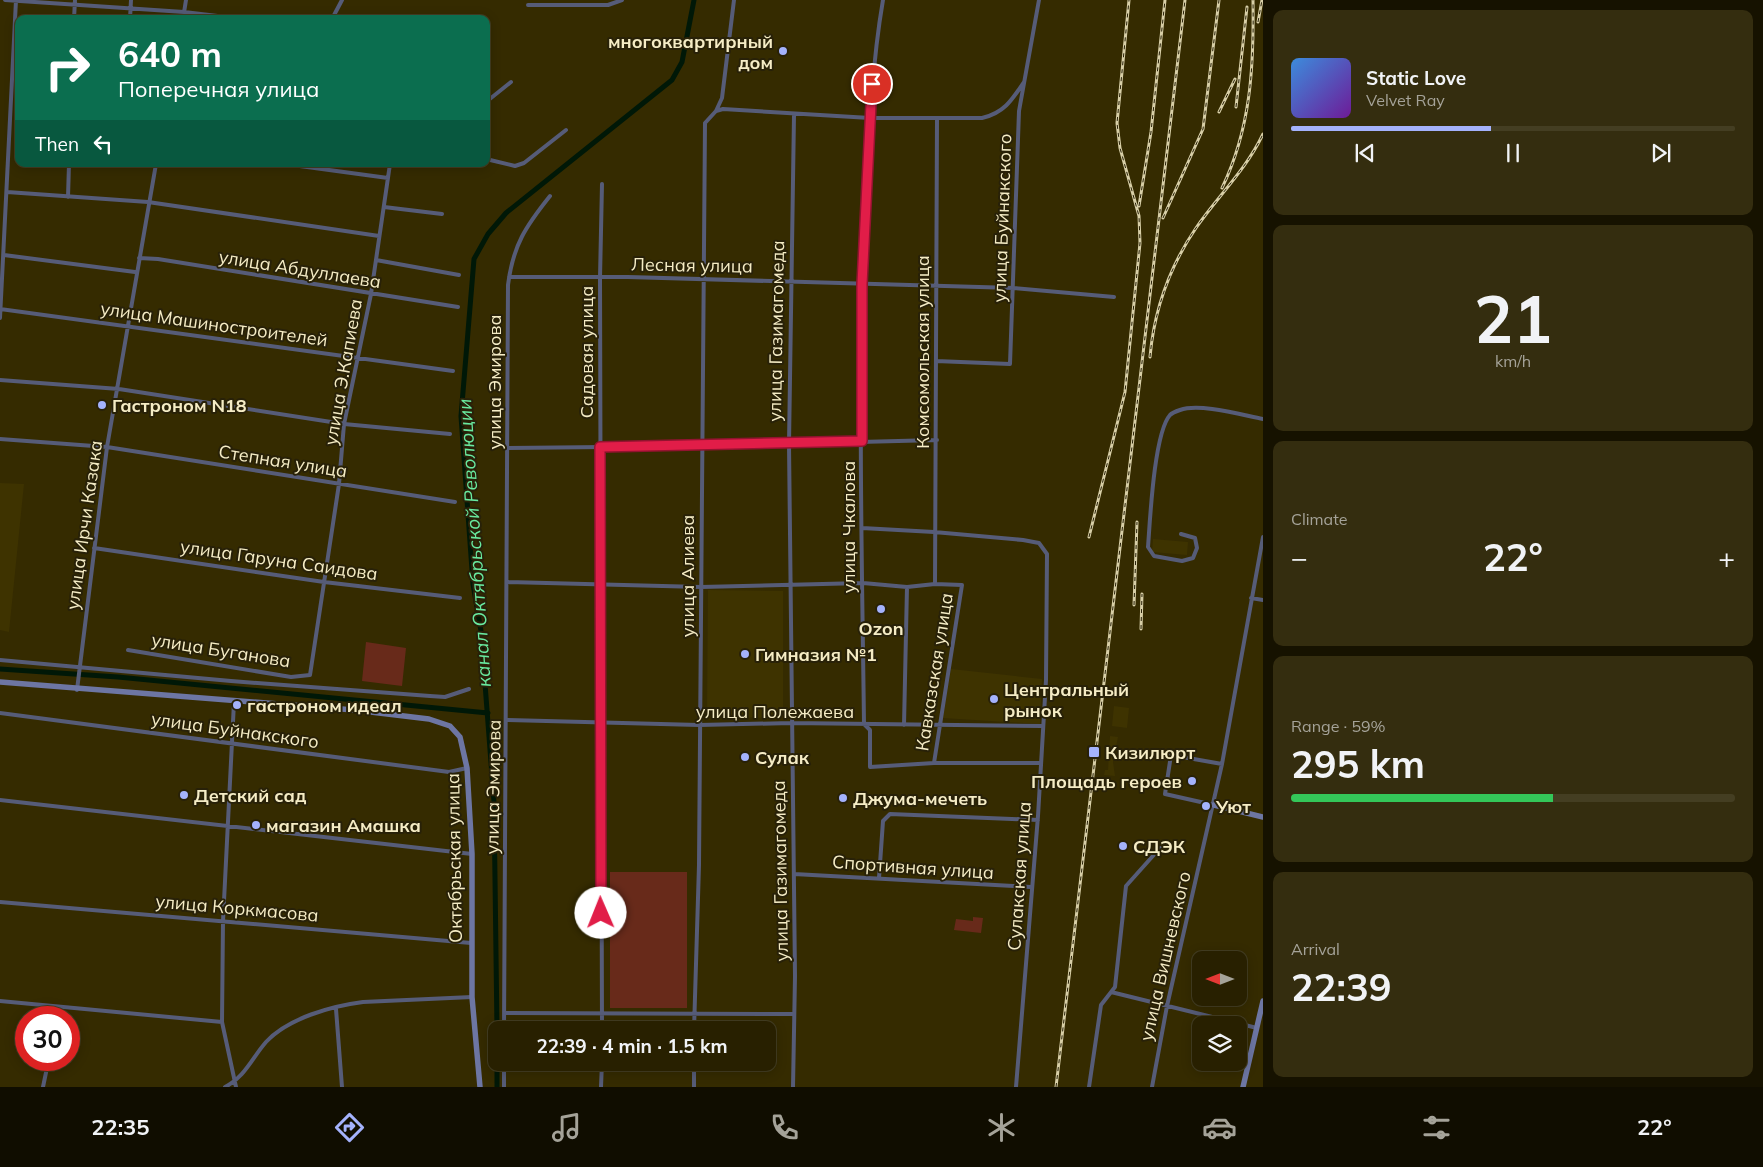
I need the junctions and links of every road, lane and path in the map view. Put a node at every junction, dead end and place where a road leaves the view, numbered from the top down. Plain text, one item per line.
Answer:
1 (5, 0) edge
2 (16, 0) edge
3 (131, 0) edge
4 (186, 0) edge
5 (342, 0) edge
6 (622, 0) edge
7 (734, 0) edge
8 (883, 0) edge
9 (1039, 0) edge
10 (75, 2) edge
11 (528, 5) dead end
12 (130, 9) junction
13 (184, 12) junction
14 (15, 15) edge
15 (74, 15) edge
16 (130, 15) edge
17 (184, 15) edge
18 (209, 15) edge
19 (334, 15) edge
20 (15, 21) edge
21 (511, 82) dead end
22 (1024, 82) junction
23 (490, 99) edge
24 (716, 111) junction
25 (794, 115) junction
26 (870, 118) junction
27 (937, 119) junction
28 (566, 130) dead end
29 (490, 160) edge
30 (69, 167) edge
31 (155, 167) edge
32 (307, 167) edge
33 (390, 167) edge
34 (388, 178) junction
35 (602, 184) dead end
36 (7, 192) junction
37 (550, 196) dead end
38 (68, 197) junction
39 (148, 202) junction
40 (384, 207) junction
41 (442, 214) dead end
42 (379, 236) junction
43 (4, 256) junction
44 (138, 258) junction
45 (376, 260) junction
46 (136, 272) junction
47 (459, 275) dead end
48 (509, 277) junction
49 (600, 278) junction
50 (704, 280) junction
51 (790, 282) junction
52 (862, 284) junction
53 (936, 287) junction
54 (1014, 288) junction
55 (371, 294) junction
56 (1114, 297) dead end
57 (458, 307) dead end
58 (0, 309) edge
59 (0, 318) edge
60 (127, 325) junction
61 (359, 359) junction
62 (936, 361) junction
63 (453, 371) dead end
64 (0, 380) edge
65 (118, 389) junction
66 (1263, 419) edge
67 (344, 424) junction
68 (450, 434) dead end
69 (0, 439) edge
70 (936, 440) junction
71 (862, 441) junction
72 (789, 444) junction
73 (701, 446) junction
74 (107, 447) junction
75 (600, 447) junction
76 (508, 448) junction
77 (339, 484) junction
78 (455, 502) dead end
79 (862, 528) junction
80 (934, 532) junction
81 (1182, 534) dead end
82 (1263, 537) edge
83 (94, 548) junction
84 (324, 582) junction
85 (507, 582) junction
86 (863, 583) junction
87 (601, 584) junction
88 (935, 584) junction
89 (790, 585) junction
90 (701, 587) junction
91 (907, 587) junction
92 (460, 598) dead end
93 (1251, 598) junction
94 (1263, 600) edge
95 (128, 650) dead end
96 (0, 660) edge
97 (79, 666) junction
98 (310, 675) joint
99 (0, 682) edge
100 (469, 689) dead end
101 (77, 690) junction
102 (234, 702) junction
103 (0, 713) edge
104 (508, 720) junction
105 (601, 721) junction
106 (791, 724) junction
107 (864, 724) junction
108 (699, 725) junction
109 (904, 725) junction
110 (939, 725) junction
111 (1042, 726) junction
112 (232, 743) junction
113 (934, 763) junction
114 (1040, 763) junction
115 (1222, 764) junction
116 (467, 768) junction
117 (0, 800) edge
118 (1214, 805) junction
119 (1263, 817) edge
120 (1038, 820) junction
121 (227, 825) junction
122 (1160, 848) dead end
123 (472, 854) junction
124 (794, 874) junction
125 (879, 878) junction
126 (1031, 887) junction
127 (0, 902) edge
128 (223, 920) junction
129 (470, 944) junction
130 (1111, 992) junction
131 (472, 997) junction
132 (0, 1001) edge
133 (1263, 1001) edge
134 (1167, 1006) junction
135 (336, 1009) junction
136 (504, 1013) junction
137 (602, 1013) junction
138 (694, 1013) junction
139 (794, 1014) junction
140 (504, 1021) edge
141 (602, 1021) edge
142 (694, 1021) edge
143 (222, 1022) junction
144 (1257, 1028) junction
145 (46, 1071) edge
146 (504, 1071) edge
147 (602, 1071) edge
148 (694, 1071) edge
149 (236, 1085) edge
150 (43, 1087) edge
151 (226, 1087) edge
152 (342, 1087) edge
153 (480, 1087) edge
154 (504, 1087) edge
155 (602, 1087) edge
156 (694, 1087) edge
157 (793, 1087) edge
158 (1016, 1087) edge
159 (1090, 1087) edge
160 (1152, 1087) edge
161 (1243, 1087) edge

1 - 2 street
2 - 10 street
2 - 14 street
3 - 12 street
4 - 13 street
5 - 19 street
6 - 11 street
7 - 24 street
8 - 26 street, улица Чкалова
9 - 22 street, улица Буйнакского
10 - 12 street
10 - 15 street
12 - 13 street
12 - 16 street
13 - 17 street
13 - 18 street
20 - 36 street
21 - 23 street
22 - 27 street
22 - 54 street, улица Буйнакского
24 - 25 street
24 - 50 street, улица Алиева
25 - 26 street
25 - 51 street, улица Газимагомеда
26 - 27 street
26 - 52 street, улица Чкалова
27 - 53 street, Комсомольская улица
28 - 29 street
30 - 38 street
31 - 39 street, улица Ирчи Казака
32 - 34 street
33 - 34 street, улица Э.Капиева
34 - 40 street, улица Э.Капиева
35 - 49 street, Садовая улица
36 - 38 street
36 - 43 street
37 - 48 street, улица Эмирова
38 - 39 street
39 - 42 street
39 - 44 street, улица Ирчи Казака
40 - 41 street
40 - 42 street, улица Э.Капиева
42 - 45 street, улица Э.Капиева
43 - 46 street
43 - 58 street
44 - 46 street, улица Ирчи Казака
44 - 55 street, улица Абдуллаева
45 - 47 street
45 - 55 street, улица Э.Капиева
46 - 60 street, улица Ирчи Казака
48 - 49 street, Лесная улица
48 - 76 street, улица Эмирова
49 - 50 street, Лесная улица
49 - 75 street, Садовая улица
50 - 51 street, Лесная улица
50 - 73 street, улица Алиева
51 - 52 street, Лесная улица
51 - 72 street, улица Газимагомеда
52 - 53 street, Лесная улица
52 - 71 street, улица Чкалова
53 - 54 street, Лесная улица
53 - 62 street, Комсомольская улица
54 - 56 street, Лесная улица
54 - 62 street, улица Буйнакского
55 - 57 street, улица Абдуллаева
55 - 61 street, улица Э.Капиева
58 - 59 street
58 - 60 street, улица Машиностроителей
60 - 61 street, улица Машиностроителей
60 - 65 street, улица Ирчи Казака
61 - 63 street, улица Машиностроителей
61 - 67 street, улица Э.Капиева
62 - 70 street, Комсомольская улица
64 - 65 street
65 - 67 street
65 - 74 street, улица Ирчи Казака
66 - 81 street
67 - 68 street
67 - 77 street, улица Э.Капиева
69 - 74 street, Степная улица
70 - 71 street
70 - 80 street, Комсомольская улица
71 - 72 street
71 - 79 street, улица Чкалова
72 - 73 street
72 - 89 street, улица Газимагомеда
73 - 75 street
73 - 90 street, улица Алиева
74 - 77 street, Степная улица
74 - 83 street, улица Ирчи Казака
75 - 76 street
75 - 87 street, Садовая улица
76 - 85 street, улица Эмирова
77 - 78 street, Степная улица
77 - 84 street, улица Э.Капиева
79 - 80 street
79 - 86 street, улица Чкалова
80 - 88 street, Комсомольская улица
80 - 111 street, Сулакская улица
82 - 93 street, улица Вишневского
83 - 84 street, улица Гаруна Саидова
83 - 97 street, улица Ирчи Казака
84 - 92 street, улица Гаруна Саидова
84 - 98 street, улица Э.Капиева
85 - 87 street
85 - 104 street, улица Эмирова
86 - 89 street
86 - 91 street
86 - 107 street, улица Чкалова
87 - 90 street
87 - 105 street, Садовая улица
88 - 91 street
88 - 110 street, Кавказская улица
89 - 90 street
89 - 106 street, улица Газимагомеда
90 - 108 street, улица Алиева
91 - 109 street
93 - 94 street
93 - 115 street, улица Вишневского
95 - 98 street, улица Буганова
96 - 97 street
97 - 100 street
97 - 101 street, улица Ирчи Казака
99 - 101 street, Октябрьская улица
101 - 102 street, Октябрьская улица
102 - 112 street
102 - 116 street, Октябрьская улица
103 - 112 street, улица Буйнакского
104 - 105 street, улица Полежаева
104 - 136 street, улица Эмирова
105 - 108 street, улица Полежаева
105 - 137 street, Садовая улица
106 - 107 street, улица Полежаева
106 - 108 street, улица Полежаева
106 - 124 street, улица Газимагомеда
107 - 109 street, улица Полежаева
107 - 113 street, улица Чкалова
108 - 138 street, улица Алиева
109 - 110 street, улица Полежаева
110 - 111 street, улица Полежаева
110 - 113 street, Кавказская улица
111 - 114 street, Сулакская улица
112 - 116 street, улица Буйнакского
112 - 121 street
113 - 114 street
114 - 120 street, Сулакская улица
115 - 118 street, улица Вишневского
115 - 118 street
116 - 123 street, Октябрьская улица
117 - 121 street
118 - 119 street
118 - 134 street, улица Вишневского
120 - 125 street
120 - 126 street, Сулакская улица
121 - 123 street
121 - 128 street
122 - 130 street
123 - 129 street, Октябрьская улица
124 - 125 street, Спортивная улица
124 - 139 street, улица Газимагомеда
125 - 126 street, Спортивная улица
126 - 158 street, Сулакская улица
127 - 128 street, улица Коркмасова
128 - 129 street, улица Коркмасова
128 - 143 street
129 - 131 street, Октябрьская улица
130 - 134 street
130 - 159 street
131 - 135 street
131 - 153 street, Октябрьская улица
132 - 143 street
133 - 144 street
134 - 144 street
134 - 160 street, улица Вишневского
135 - 149 street
135 - 152 street
136 - 137 street
136 - 140 street, улица Эмирова
137 - 138 street
137 - 141 street, Садовая улица
138 - 139 street
138 - 142 street, улица Алиева
139 - 157 street, улица Газимагомеда
143 - 149 street
144 - 161 street
145 - 150 street
146 - 154 street
147 - 155 street
148 - 156 street
149 - 151 street

